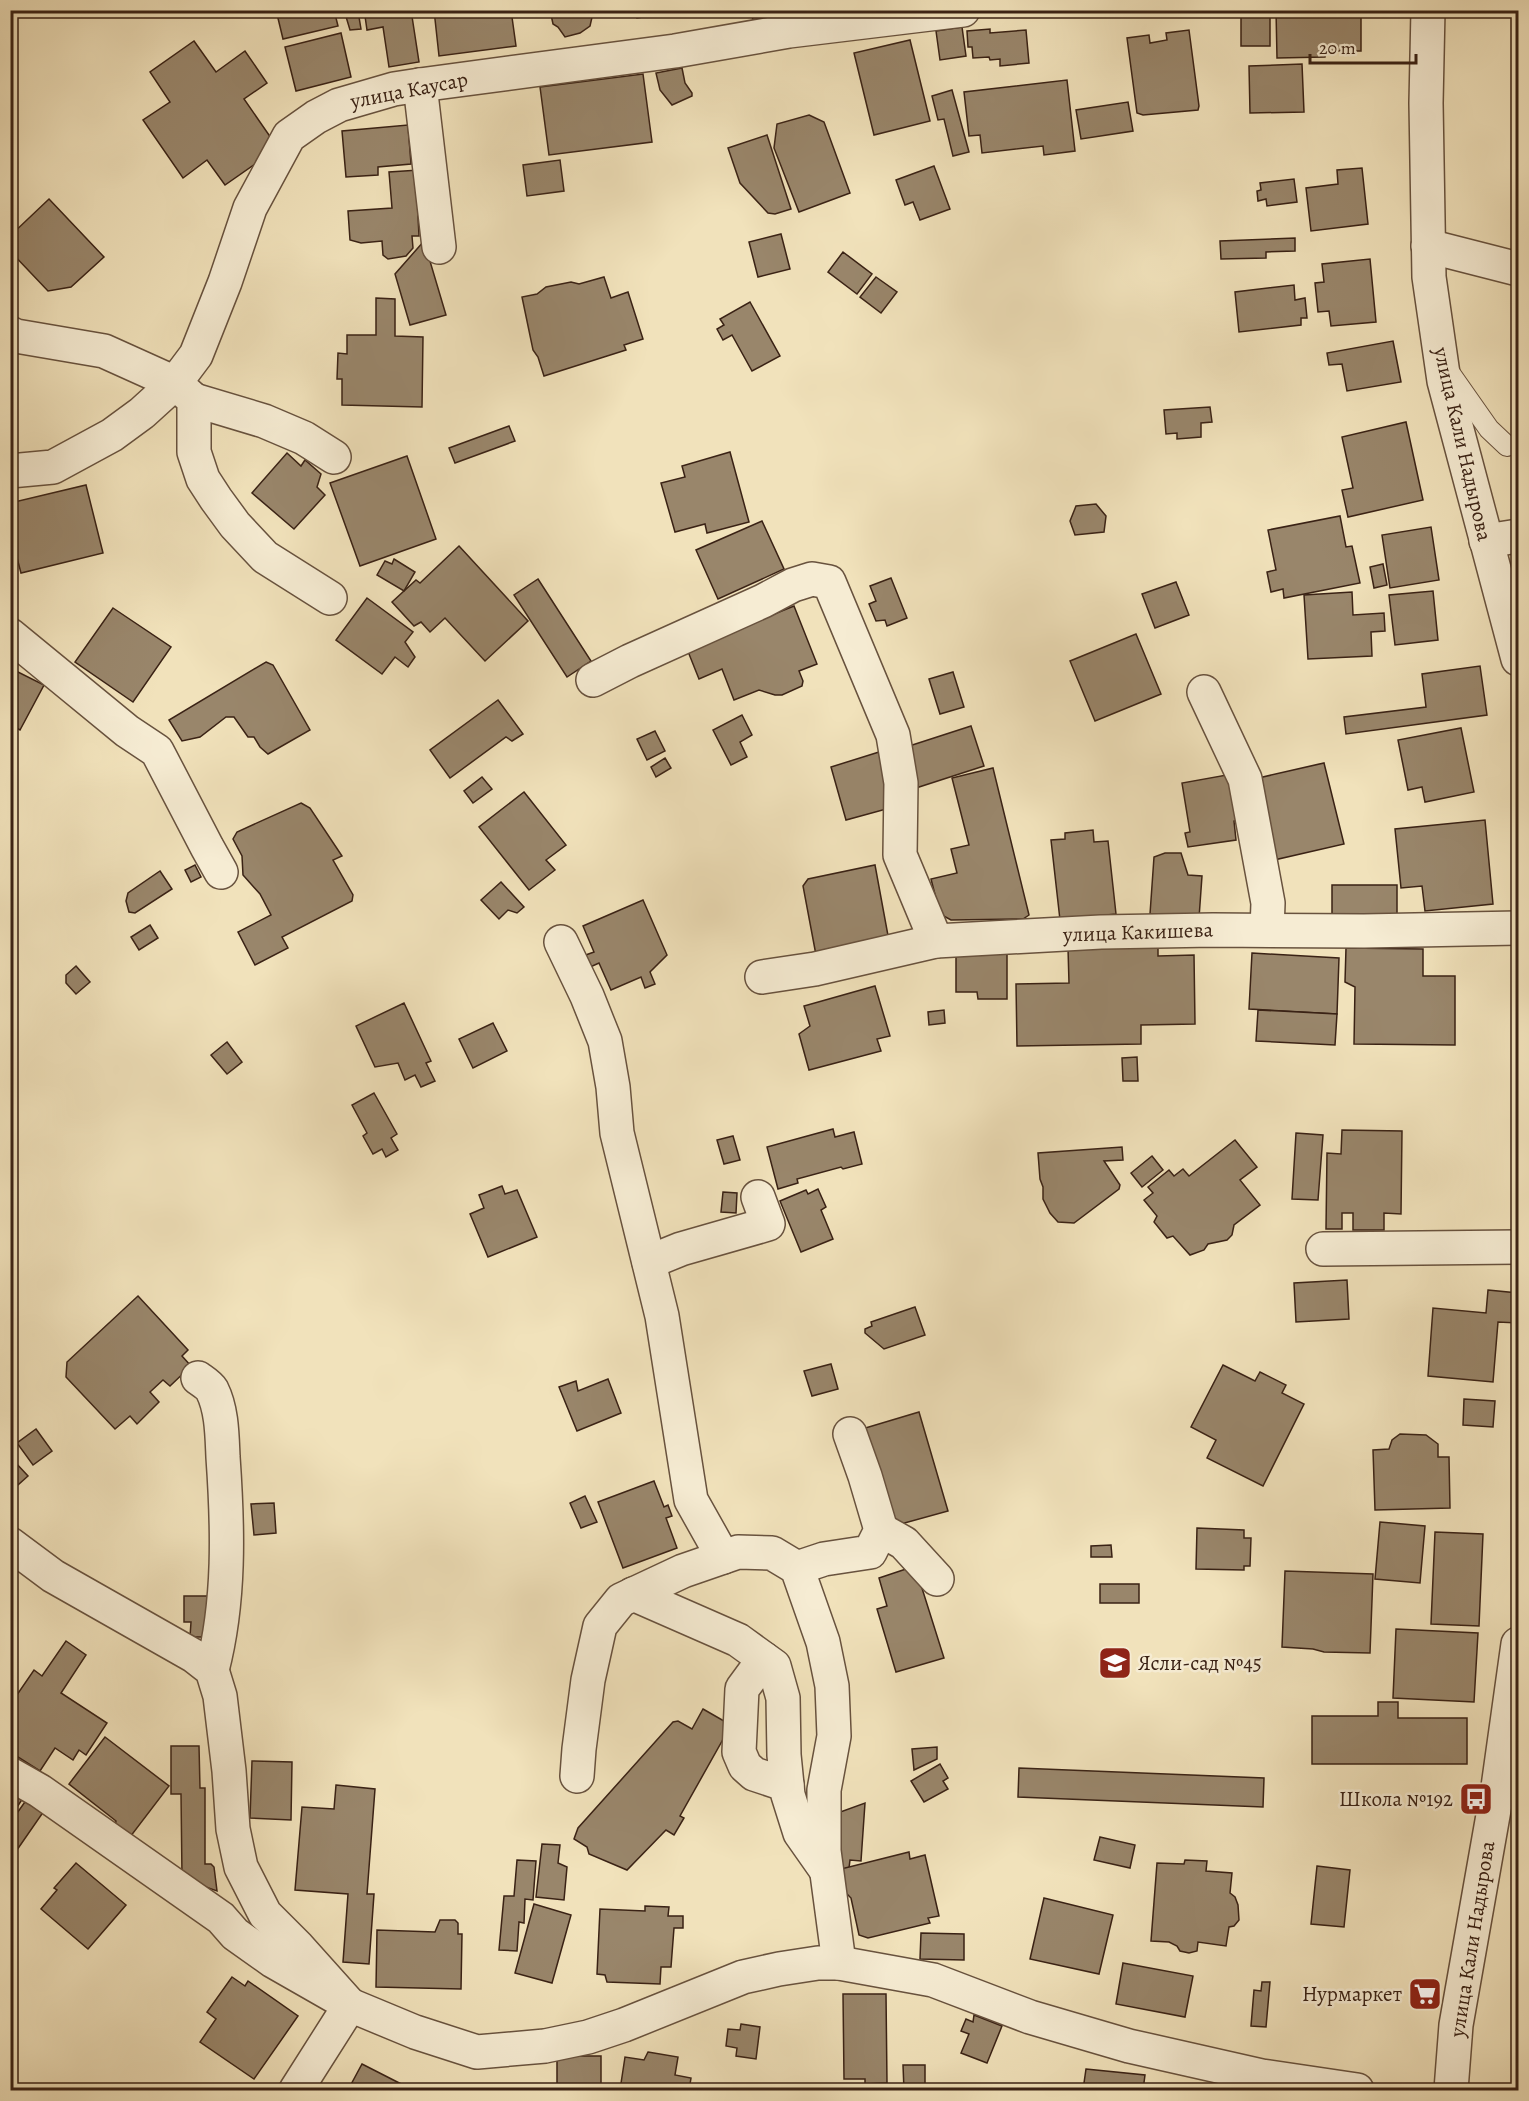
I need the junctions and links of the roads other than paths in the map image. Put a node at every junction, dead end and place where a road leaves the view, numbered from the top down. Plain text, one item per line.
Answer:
1 (1428, 10) edge
2 (946, 12) edge
3 (420, 85) junction
4 (1428, 246) junction
5 (439, 247) dead end
6 (1518, 269) edge
7 (10, 333) edge
8 (1441, 360) junction
9 (185, 391) junction
10 (1507, 446) dead end
11 (334, 457) dead end
12 (10, 471) edge
13 (1518, 536) edge
14 (1486, 541) junction
15 (330, 598) dead end
16 (10, 635) edge
17 (1518, 659) edge
18 (592, 680) dead end
19 (1204, 692) dead end
20 (221, 872) dead end
21 (1518, 928) edge
22 (1267, 930) junction
23 (936, 940) junction
24 (561, 942) dead end
25 (762, 977) dead end
26 (758, 1197) dead end
27 (1518, 1247) edge
28 (1323, 1249) dead end
29 (649, 1262) junction
30 (198, 1378) dead end
31 (850, 1434) dead end
32 (880, 1530) junction
33 (10, 1544) edge
34 (723, 1557) junction
35 (797, 1568) junction
36 (937, 1579) dead end
37 (633, 1594) junction
38 (1518, 1644) edge
39 (764, 1659) junction
40 (212, 1670) junction
41 (10, 1774) edge
42 (577, 1776) dead end
43 (787, 1785) junction
44 (827, 1872) junction
45 (839, 1963) junction
46 (350, 2005) junction
47 (475, 2060) junction
48 (512, 2069) dead end
49 (1450, 2090) edge
50 (296, 2091) edge
51 (1357, 2091) edge

1 - 4 street, улица Кали Надырова
2 - 3 street, улица Каусар
3 - 5 street
3 - 9 street, улица Каусар
4 - 6 street
4 - 8 street, улица Кали Надырова
7 - 9 street
8 - 10 lane
8 - 14 street, улица Кали Надырова
9 - 11 street
9 - 12 street, улица Каусар
9 - 15 street
13 - 14 street
14 - 17 street, улица Кали Надырова
16 - 20 street
18 - 23 street
19 - 22 street
21 - 22 street, улица Какишева
22 - 23 street, улица Какишева
23 - 25 street, улица Какишева
24 - 29 street
26 - 29 street
27 - 28 street
29 - 34 street
30 - 40 street
31 - 32 street
32 - 35 street
32 - 36 street
33 - 40 street
34 - 35 street
34 - 37 street
35 - 44 street
37 - 39 street
37 - 42 street
38 - 49 street, улица Кали Надырова
39 - 43 street
39 - 43 street
40 - 46 street
41 - 46 street
43 - 44 street
44 - 45 street
45 - 47 street
45 - 51 street
46 - 47 street
46 - 50 street
47 - 48 street

